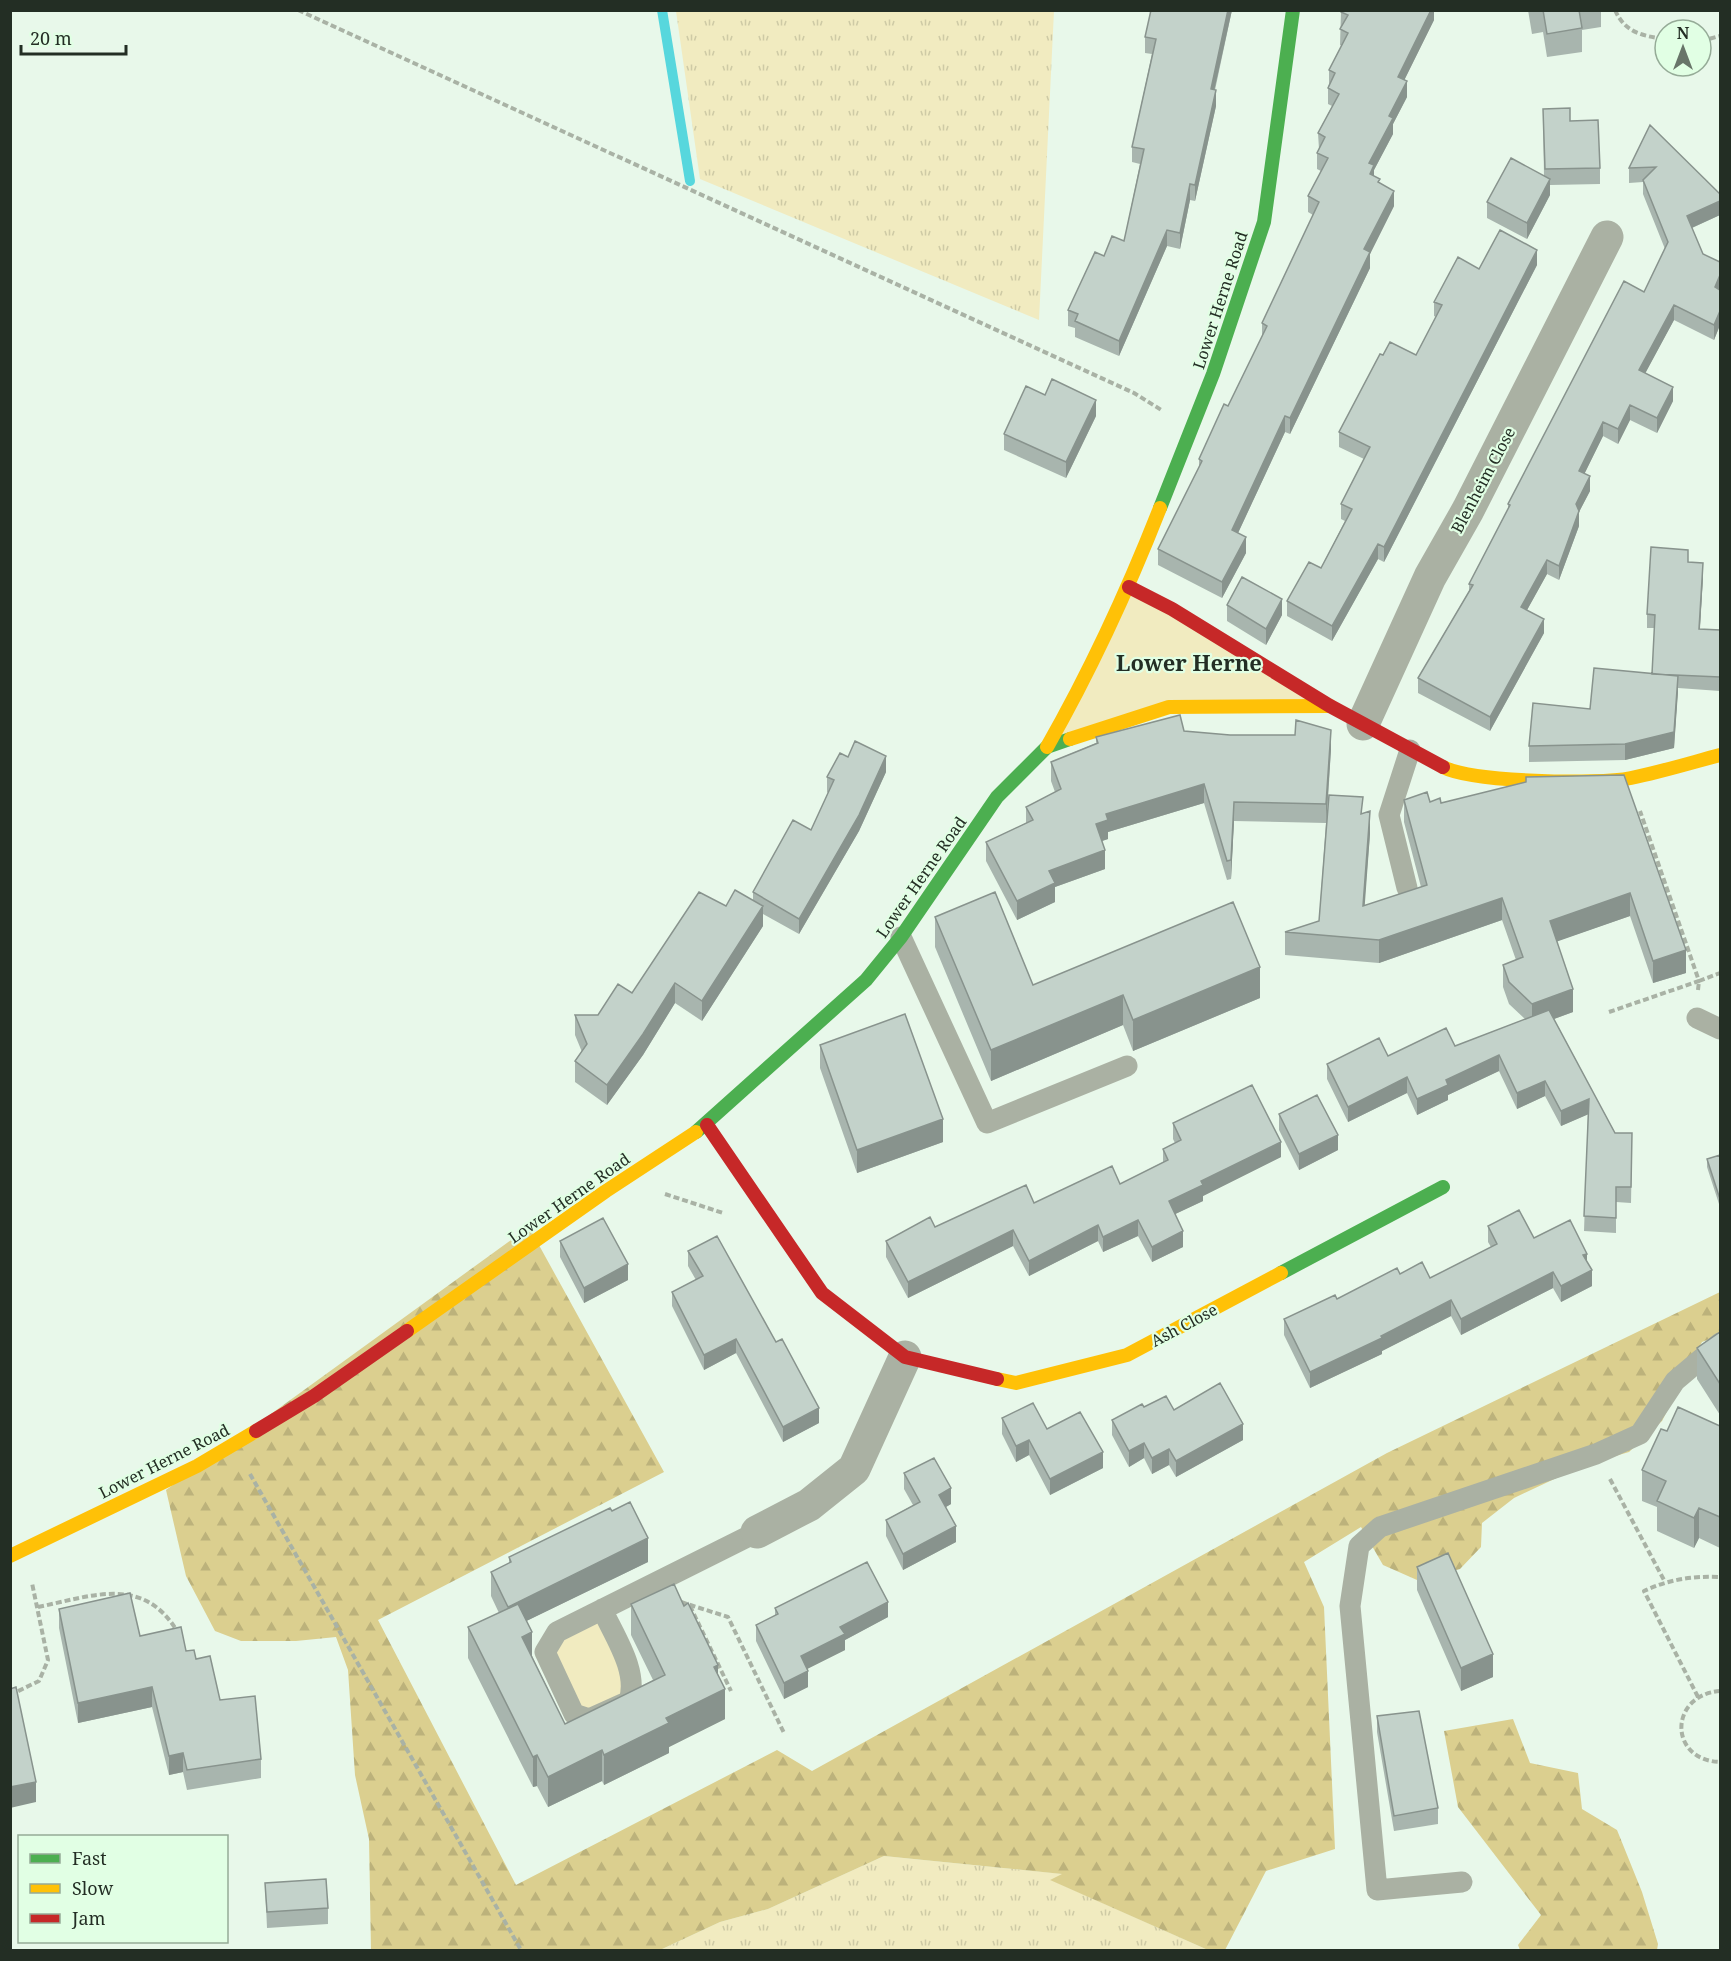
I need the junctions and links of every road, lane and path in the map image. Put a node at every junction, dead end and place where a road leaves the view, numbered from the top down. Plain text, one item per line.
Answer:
1 (298, 10) edge
2 (1293, 10) edge
3 (1616, 10) edge
4 (1653, 38) edge
5 (1607, 237) dead end
6 (1191, 429) junction
7 (1128, 587) junction
8 (1330, 706) junction
9 (1363, 724) junction
10 (1047, 747) junction
11 (1410, 750) junction
12 (1720, 755) edge
13 (1629, 779) junction
14 (1407, 888) dead end
15 (902, 937) junction
16 (1720, 973) edge
17 (1699, 981) junction
18 (1609, 1012) dead end
19 (1697, 1018) dead end
20 (1720, 1029) edge
21 (1127, 1066) dead end
22 (707, 1125) junction
23 (1443, 1187) dead end
24 (658, 1194) dead end
25 (725, 1214) dead end
26 (1720, 1343) edge
27 (905, 1357) junction
28 (234, 1444) junction
29 (1596, 1454) junction
30 (757, 1532) joint
31 (15, 1554) edge
32 (1720, 1577) edge
33 (1665, 1582) junction
34 (690, 1605) edge
35 (38, 1607) junction
36 (602, 1609) junction
37 (728, 1617) dead end
38 (180, 1635) edge
39 (731, 1691) dead end
40 (1720, 1691) edge
41 (10, 1695) edge
42 (1698, 1696) junction
43 (784, 1734) dead end
44 (1720, 1762) edge
45 (1462, 1882) dead end
46 (521, 1950) edge

1 - 6 path
2 - 6 street, Lower Herne Road
3 - 4 path
5 - 9 street, Blenheim Close
6 - 7 street, Lower Herne Road
7 - 8 street, Lower Herne Road
7 - 10 street, Lower Herne Road
8 - 9 street, Lower Herne Road
8 - 10 street, Lower Herne Road
9 - 11 street, Lower Herne Road
10 - 15 street, Lower Herne Road
11 - 13 street, Lower Herne Road
11 - 14 lane
12 - 13 street, Lower Herne Road
13 - 17 path
15 - 21 lane
15 - 22 street, Lower Herne Road
16 - 17 path
17 - 18 path
19 - 20 lane
22 - 27 street, Ash Close
22 - 28 street, Lower Herne Road
23 - 27 street, Ash Close
24 - 25 path
26 - 29 lane
27 - 30 street
28 - 31 street, Lower Herne Road
28 - 46 path
29 - 33 path
29 - 45 lane
30 - 36 lane
31 - 35 path
32 - 33 path
33 - 42 path
34 - 39 path
35 - 38 path
35 - 41 path
36 - 36 lane
37 - 43 path
40 - 42 path
42 - 44 path

